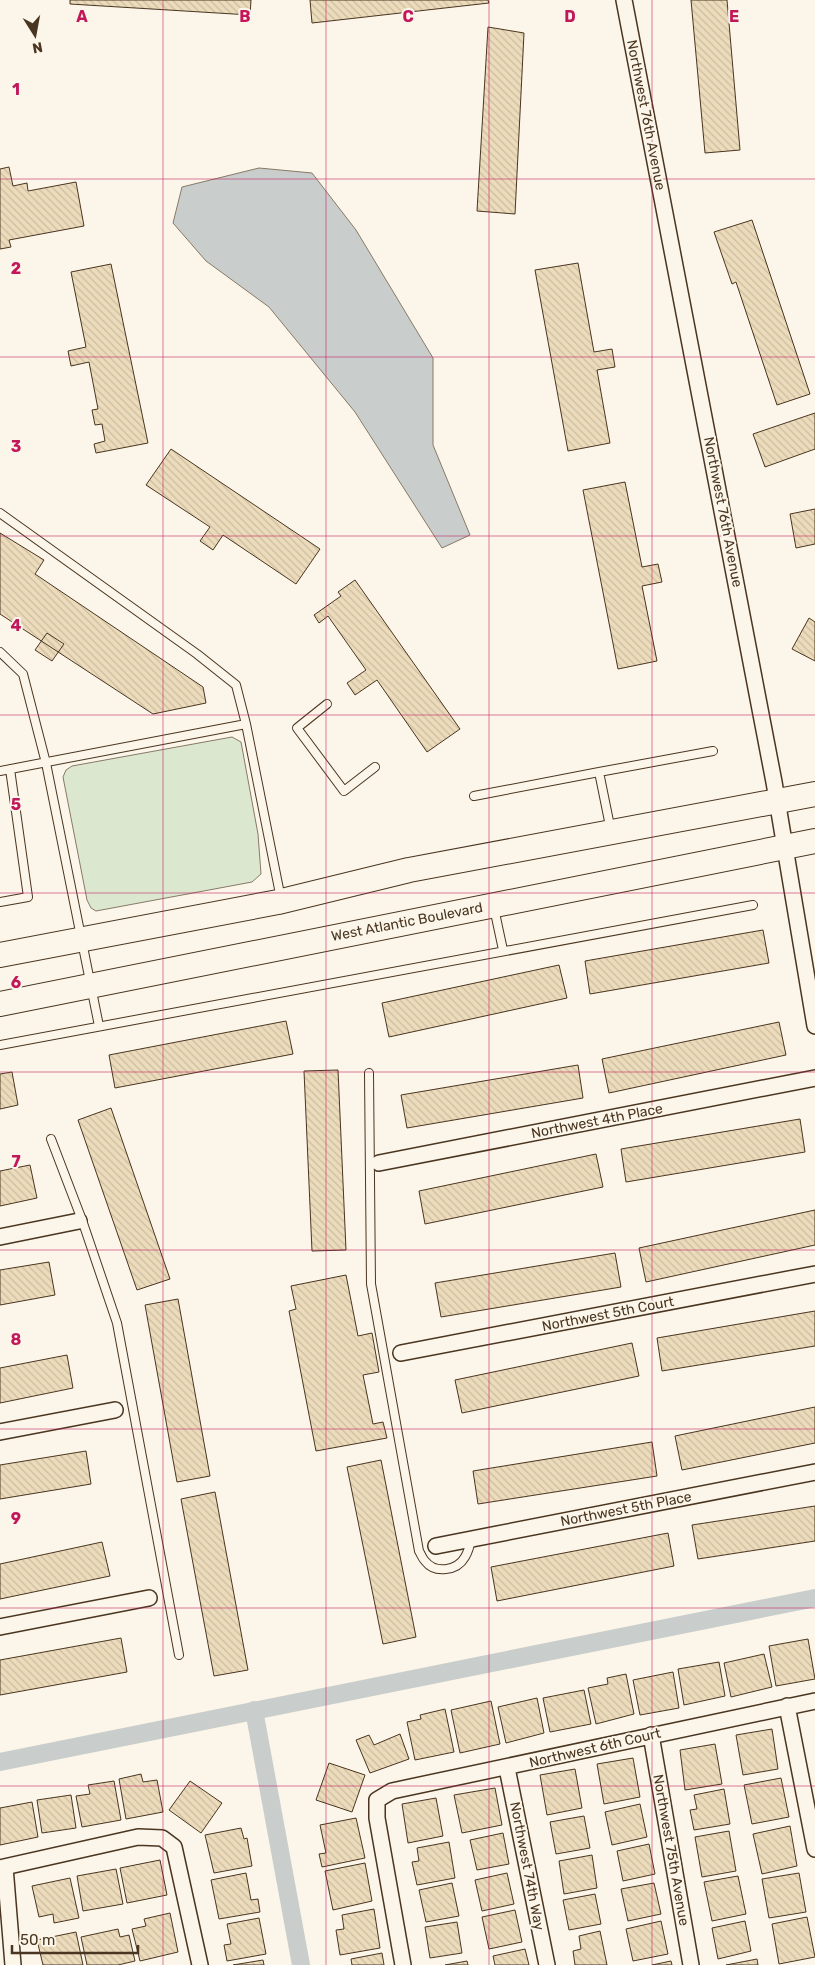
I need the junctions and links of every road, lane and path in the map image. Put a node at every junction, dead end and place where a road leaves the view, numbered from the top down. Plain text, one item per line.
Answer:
1 (624, 0) edge
2 (0, 513) edge
3 (0, 652) edge
4 (327, 704) dead end
5 (246, 724) junction
6 (713, 752) dead end
7 (46, 763) junction
8 (374, 767) dead end
9 (10, 769) junction
10 (0, 771) edge
11 (600, 772) junction
12 (815, 794) edge
13 (474, 796) dead end
14 (777, 801) junction
15 (611, 833) junction
16 (815, 841) edge
17 (784, 846) junction
18 (281, 901) dead end
19 (0, 902) edge
20 (494, 905) junction
21 (753, 905) dead end
22 (82, 940) junction
23 (504, 950) junction
24 (0, 955) edge
25 (91, 986) junction
26 (0, 1004) edge
27 (99, 1026) junction
28 (815, 1026) edge
29 (0, 1045) edge
30 (370, 1073) dead end
31 (815, 1078) edge
32 (50, 1138) dead end
33 (375, 1164) junction
34 (81, 1221) junction
35 (0, 1237) edge
36 (815, 1274) edge
37 (401, 1354) joint
38 (385, 1360) junction
39 (132, 1407) junction
40 (115, 1410) joint
41 (0, 1432) edge
42 (815, 1472) edge
43 (472, 1539) junction
44 (436, 1546) dead end
45 (167, 1593) junction
46 (149, 1598) joint
47 (0, 1627) edge
48 (179, 1655) dead end
49 (815, 1701) edge
50 (787, 1706) junction
51 (651, 1735) junction
52 (507, 1768) junction
53 (815, 1849) edge
54 (2, 1868) edge
55 (13, 1965) edge
56 (200, 1965) edge
57 (403, 1965) edge
58 (547, 1965) edge
59 (691, 1965) edge

1 - 14 street, Northwest 76th Avenue
2 - 5 lane
3 - 7 lane
4 - 8 lane
5 - 7 lane
5 - 18 lane
6 - 11 lane
7 - 9 lane
7 - 22 lane
9 - 10 lane
9 - 19 lane
11 - 13 lane
11 - 15 lane
12 - 14 main road
14 - 15 main road
14 - 17 street, Northwest 76th Avenue
15 - 22 main road
16 - 17 main road, West Atlantic Boulevard
17 - 20 main road, West Atlantic Boulevard
17 - 28 street, Northwest 76th Avenue
20 - 23 lane
20 - 25 main road, West Atlantic Boulevard
21 - 23 lane
22 - 24 main road
22 - 25 lane
23 - 27 lane
25 - 26 main road, West Atlantic Boulevard
25 - 27 lane
27 - 29 lane
30 - 33 lane
31 - 33 street, Northwest 4th Place
32 - 34 lane
33 - 38 lane
34 - 35 street
34 - 39 lane
36 - 37 street, Northwest 5th Court
37 - 38 lane
38 - 43 lane
39 - 40 lane
39 - 45 lane
40 - 41 street
42 - 43 street, Northwest 5th Place
43 - 44 street, Northwest 5th Place
45 - 46 lane
45 - 48 lane
46 - 47 street
49 - 50 street, Northwest 6th Court
50 - 51 street, Northwest 6th Court
50 - 53 street
51 - 52 street, Northwest 6th Court
51 - 59 street, Northwest 75th Avenue
52 - 57 street, Northwest 6th Court
52 - 58 street, Northwest 74th Way
54 - 55 street
54 - 56 street

